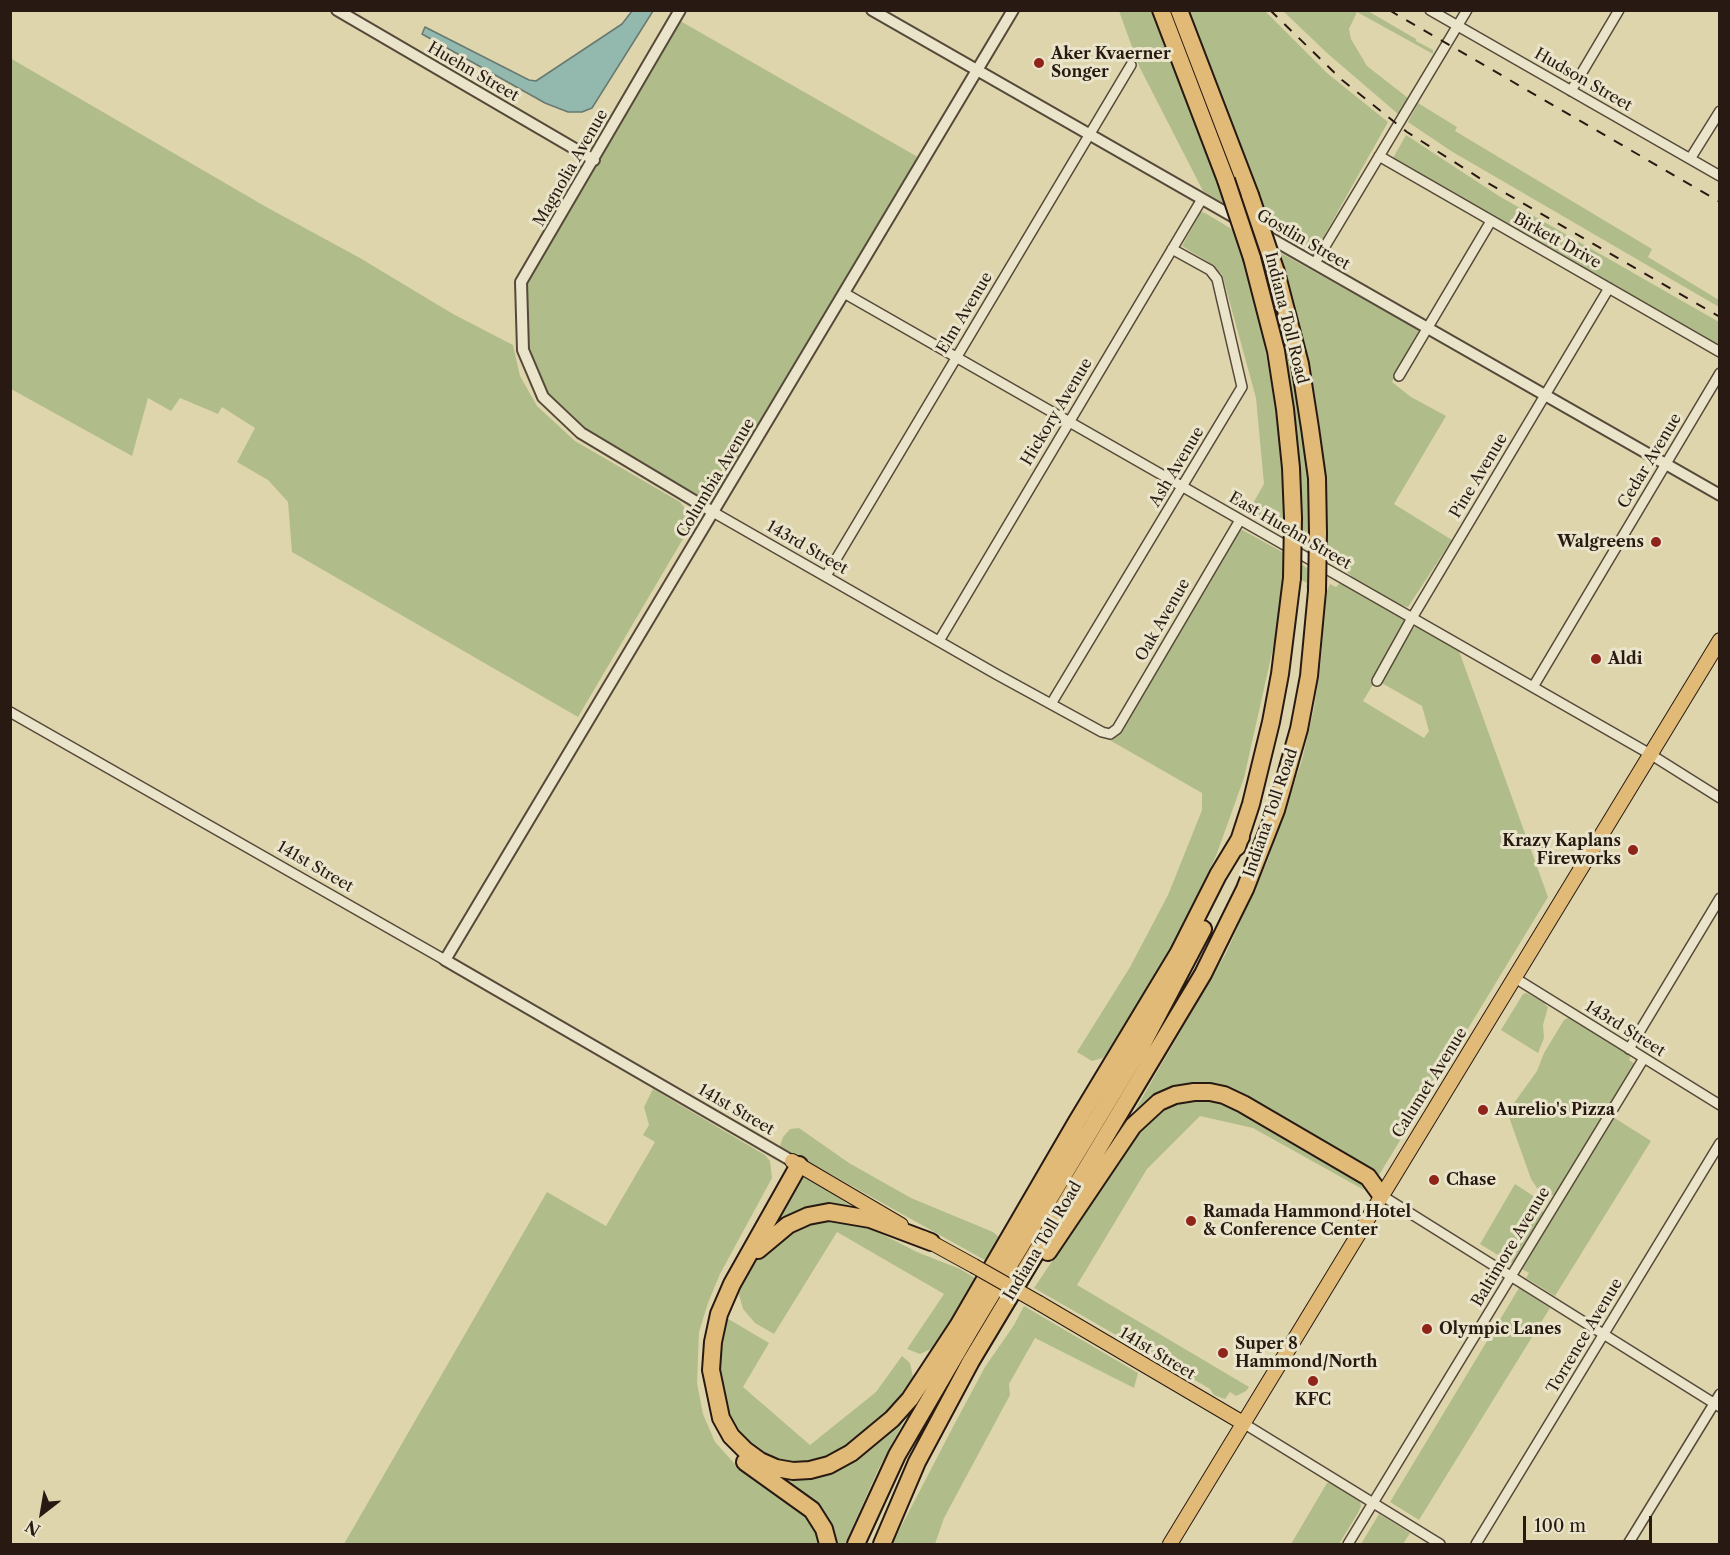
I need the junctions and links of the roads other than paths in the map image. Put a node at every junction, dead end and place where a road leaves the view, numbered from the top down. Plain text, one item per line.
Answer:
1 (337, 10) edge
2 (680, 10) edge
3 (872, 10) edge
4 (1012, 10) edge
5 (1161, 10) edge
6 (1179, 10) edge
7 (1430, 10) edge
8 (1467, 10) edge
9 (1619, 10) edge
10 (1458, 26) junction
11 (1131, 65) dead end
12 (977, 70) junction
13 (1571, 90) junction
14 (1719, 111) edge
15 (1089, 135) junction
16 (1379, 156) junction
17 (1690, 159) junction
18 (594, 160) junction
19 (1719, 176) edge
20 (1202, 199) junction
21 (1491, 221) junction
22 (1173, 249) junction
23 (1314, 264) junction
24 (1609, 288) junction
25 (844, 293) junction
26 (1427, 328) junction
27 (523, 350) joint
28 (1719, 352) edge
29 (956, 357) junction
30 (1719, 373) edge
31 (1399, 376) dead end
32 (1545, 395) junction
33 (1069, 422) junction
34 (1665, 464) junction
35 (1182, 486) junction
36 (1719, 495) edge
37 (713, 512) junction
38 (1240, 520) junction
39 (826, 576) junction
40 (1412, 618) junction
41 (1719, 640) edge
42 (939, 641) junction
43 (1377, 681) dead end
44 (1533, 687) junction
45 (1051, 704) junction
46 (10, 712) edge
47 (1110, 734) joint
48 (1650, 754) junction
49 (1719, 798) edge
50 (1241, 837) junction
51 (1719, 898) edge
52 (445, 960) junction
53 (1515, 978) junction
54 (1629, 1049) junction
55 (1644, 1058) junction
56 (1719, 1105) edge
57 (1719, 1143) edge
58 (795, 1163) junction
59 (1381, 1195) junction
60 (931, 1242) junction
61 (1510, 1276) junction
62 (732, 1284) junction
63 (1000, 1311) junction
64 (1603, 1334) junction
65 (1719, 1394) edge
66 (1717, 1405) edge
67 (1243, 1423) junction
68 (1374, 1504) junction
69 (828, 1545) edge
70 (856, 1545) edge
71 (882, 1545) edge
72 (1170, 1545) edge
73 (1348, 1545) edge
74 (1440, 1545) edge
75 (1476, 1545) edge
76 (1628, 1545) edge

1 - 18 street, Huehn Street
2 - 18 street, Magnolia Avenue
3 - 12 street, Gostlin Street
4 - 12 street, Columbia Avenue
5 - 50 highway, Indiana Toll Road, bridge
6 - 63 highway, Indiana Toll Road, bridge
7 - 10 street, Hudson Street
8 - 10 street
9 - 13 street
10 - 13 street, Hudson Street
10 - 16 street
11 - 15 street, Elm Avenue
12 - 15 street, Gostlin Street
12 - 25 street, Columbia Avenue
13 - 17 street, Hudson Street
14 - 17 street
15 - 20 street, Gostlin Street
15 - 29 street, Elm Avenue
16 - 21 street, Birkett Drive
16 - 23 street
17 - 19 street, Hudson Street
18 - 27 street, Magnolia Avenue
20 - 22 street, Hickory Avenue
20 - 23 street, Gostlin Street
21 - 24 street, Birkett Drive
21 - 26 street
22 - 33 street, Hickory Avenue
22 - 35 street, Ash Avenue
23 - 26 street, Gostlin Street
24 - 28 street, Birkett Drive
24 - 32 street, Pine Avenue
25 - 29 street, East Huehn Street
25 - 37 street, Columbia Avenue
26 - 31 street
26 - 32 street, Gostlin Street
27 - 37 street, 143rd Street
29 - 33 street, East Huehn Street
29 - 39 street, Elm Avenue
30 - 34 street, Cedar Avenue
32 - 34 street, Gostlin Street
32 - 40 street, Pine Avenue
33 - 35 street, East Huehn Street
33 - 42 street, Hickory Avenue
34 - 36 street, Gostlin Street
34 - 44 street, Cedar Avenue
35 - 38 street, East Huehn Street
35 - 45 street, Ash Avenue
37 - 39 street, 143rd Street
37 - 52 street, Columbia Avenue
38 - 40 street, East Huehn Street
38 - 47 street, Oak Avenue
39 - 42 street, 143rd Street
40 - 43 street, Pine Avenue
40 - 44 street, East Huehn Street
41 - 48 main road, Calumet Avenue
42 - 45 street, 143rd Street
44 - 48 street, East Huehn Street
45 - 47 street, 143rd Street
46 - 52 street, 141st Street
48 - 49 street, East Huehn Street
48 - 53 main road, Calumet Avenue
50 - 62 highway
50 - 70 highway, Indiana Toll Road
51 - 54 street
52 - 58 street, 141st Street
53 - 54 street, 143rd Street
53 - 59 main road, Calumet Avenue
54 - 55 street, 143rd Street
55 - 56 street, 143rd Street
55 - 61 street, Baltimore Avenue
57 - 64 street, Torrence Avenue
58 - 60 main road, 141st Street
58 - 62 highway
58 - 69 highway
59 - 61 street
59 - 63 highway
59 - 67 main road, Calumet Avenue
60 - 62 highway
60 - 67 main road, 141st Street, bridge
61 - 64 street
61 - 68 street, Baltimore Avenue
63 - 71 highway, Indiana Toll Road
64 - 66 street
64 - 75 street, Torrence Avenue
65 - 66 street
66 - 76 street
67 - 68 street, 141st Street
67 - 72 main road, Calumet Avenue
68 - 73 street, Baltimore Avenue
68 - 74 street, 141st Street

